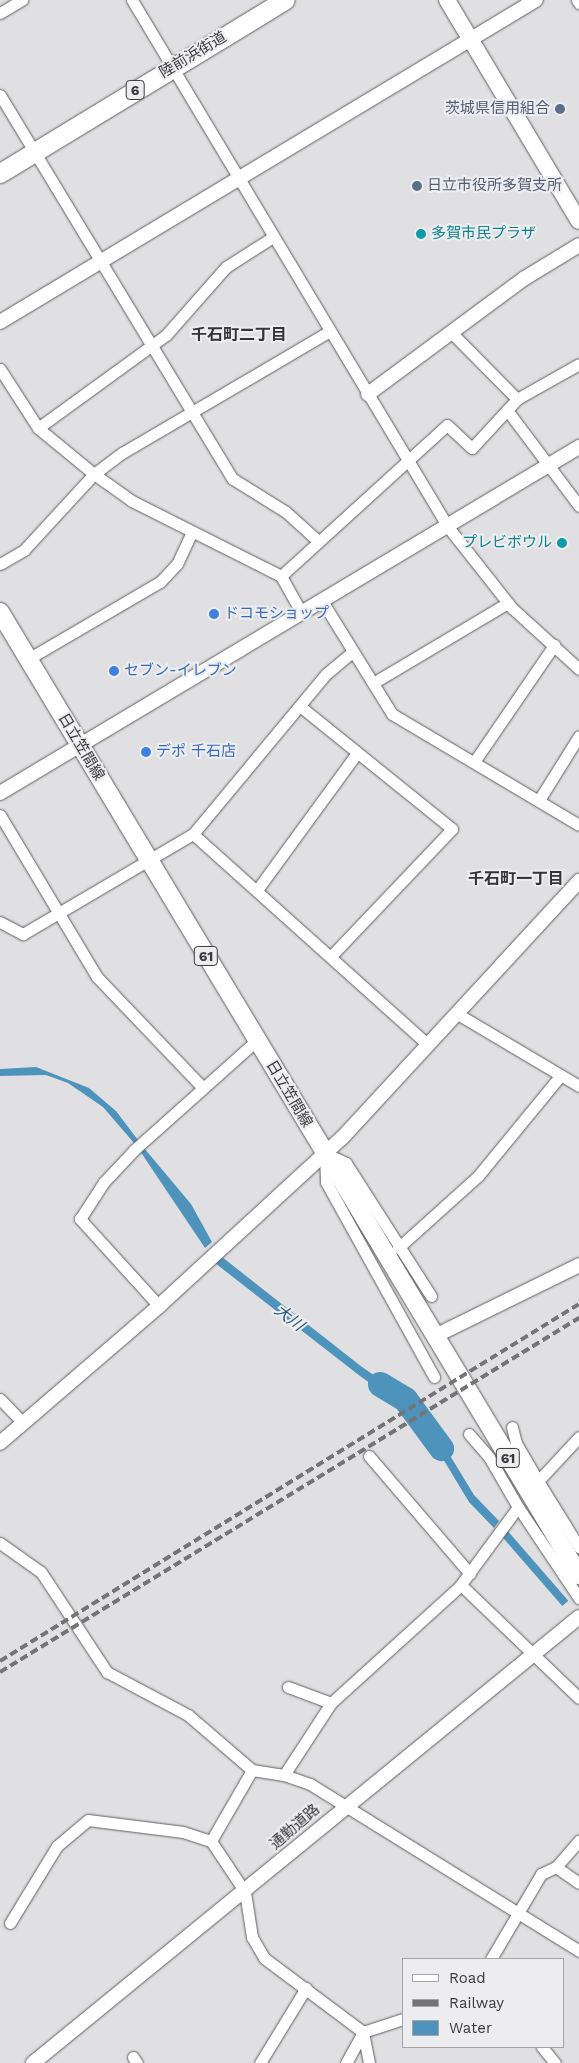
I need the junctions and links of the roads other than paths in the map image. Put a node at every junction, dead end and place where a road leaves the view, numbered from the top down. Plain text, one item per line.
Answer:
1 (22, 0) edge
2 (132, 0) edge
3 (285, 0) edge
4 (447, 0) edge
5 (536, 0) edge
6 (0, 13) edge
7 (471, 40) junction
8 (173, 67) junction
9 (0, 95) edge
10 (34, 152) junction
11 (0, 172) edge
12 (240, 179) junction
13 (579, 220) edge
14 (273, 237) junction
15 (579, 245) edge
16 (100, 263) junction
17 (0, 322) edge
18 (330, 331) junction
19 (452, 332) junction
20 (150, 344) junction
21 (579, 364) edge
22 (0, 369) edge
23 (368, 394) junction
24 (517, 399) junction
25 (507, 410) junction
26 (192, 412) junction
27 (38, 428) junction
28 (579, 447) edge
29 (407, 461) junction
30 (550, 465) junction
31 (94, 474) junction
32 (579, 506) edge
33 (448, 527) junction
34 (192, 532) junction
35 (318, 540) junction
36 (0, 564) edge
37 (281, 576) junction
38 (322, 601) junction
39 (508, 603) junction
40 (0, 612) edge
41 (301, 612) junction
42 (554, 645) junction
43 (352, 652) junction
44 (28, 660) junction
45 (579, 669) edge
46 (373, 683) junction
47 (301, 707) junction
48 (579, 736) edge
49 (80, 745) junction
50 (357, 753) junction
51 (474, 762) junction
52 (0, 793) edge
53 (539, 800) junction
54 (0, 815) edge
55 (579, 826) edge
56 (193, 834) junction
57 (147, 860) junction
58 (579, 880) edge
59 (257, 890) junction
60 (61, 915) junction
61 (0, 922) edge
62 (331, 956) junction
63 (456, 1013) junction
64 (257, 1040) junction
65 (426, 1044) junction
66 (560, 1076) junction
67 (578, 1082) edge
68 (201, 1086) junction
69 (325, 1153) junction
70 (398, 1248) junction
71 (579, 1265) edge
72 (431, 1296) dead end
73 (159, 1306) junction
74 (434, 1336) junction
75 (434, 1377) dead end
76 (0, 1399) edge
77 (23, 1423) junction
78 (512, 1427) dead end
79 (470, 1434) dead end
80 (579, 1437) edge
81 (0, 1443) edge
82 (370, 1456) dead end
83 (538, 1481) junction
84 (518, 1506) junction
85 (0, 1543) edge
86 (579, 1547) edge
87 (470, 1574) junction
88 (579, 1575) edge
89 (461, 1585) junction
90 (579, 1598) edge
91 (579, 1617) edge
92 (536, 1653) junction
93 (288, 1687) dead end
94 (579, 1698) edge
95 (331, 1703) junction
96 (252, 1770) junction
97 (284, 1775) junction
98 (346, 1805) junction
99 (211, 1841) junction
100 (579, 1841) edge
101 (556, 1867) junction
102 (579, 1882) edge
103 (245, 1892) junction
104 (514, 1914) junction
105 (10, 1923) dead end
106 (579, 1951) edge
107 (492, 1958) edge
108 (306, 1988) junction
109 (402, 2019) edge
110 (363, 2032) junction
111 (543, 2048) edge
112 (33, 2063) edge
113 (260, 2063) edge
114 (346, 2063) edge
115 (369, 2063) edge
116 (555, 2063) edge

1 - 6 street
2 - 8 street
3 - 8 highway, 陸前浜街道 / 6
4 - 7 main road
5 - 7 street
7 - 12 street
7 - 13 main road
8 - 10 highway, 陸前浜街道 / 6
8 - 12 street
9 - 10 street
10 - 11 highway, 陸前浜街道 / 6
10 - 16 street
12 - 14 street
12 - 16 street
14 - 18 street
14 - 20 street
15 - 19 street
16 - 17 street
16 - 20 street
18 - 23 street
18 - 26 street
19 - 23 street
19 - 24 street
20 - 26 street
20 - 27 street
21 - 24 street
22 - 27 street
23 - 29 street
24 - 25 street
25 - 29 street
25 - 30 street
26 - 31 street
26 - 35 street
27 - 31 street
28 - 30 street
29 - 33 street
29 - 35 street
30 - 32 street
30 - 33 street
31 - 34 street
31 - 36 street
33 - 38 street
33 - 39 street
34 - 37 street
34 - 44 street
35 - 37 street
37 - 41 street
38 - 41 street
38 - 43 street
39 - 42 street
39 - 46 street
40 - 44 main road, 日立笠間線 / 61
41 - 49 street
42 - 45 street
42 - 51 street
43 - 46 street
43 - 47 street
44 - 49 main road, 日立笠間線 / 61
46 - 51 street
47 - 50 street
47 - 56 street
48 - 53 street
49 - 52 street
49 - 57 main road, 日立笠間線 / 61
50 - 59 street
50 - 62 street
51 - 53 street
53 - 55 street
54 - 60 street
56 - 57 street
56 - 59 street
57 - 60 street
57 - 64 main road, 日立笠間線 / 61
58 - 63 street
59 - 62 street
60 - 61 street
60 - 68 street
62 - 65 street
63 - 65 street
63 - 66 street
64 - 68 street
64 - 69 main road, 日立笠間線 / 61
65 - 69 street
66 - 67 street
66 - 70 street
68 - 73 street
69 - 70 street
69 - 73 street
69 - 74 main road, 日立笠間線 / 61
69 - 75 street
70 - 72 street
71 - 74 street
73 - 77 street
74 - 88 main road, 日立笠間線 / 61
76 - 77 street
77 - 81 street
78 - 83 street
79 - 84 street
80 - 83 street
82 - 87 street
83 - 86 street
84 - 87 street
84 - 90 street
85 - 96 street
87 - 89 street
89 - 92 street
89 - 95 street
91 - 92 street, 通勤道路
92 - 94 street
92 - 98 street, 通勤道路
93 - 95 street
95 - 97 street
96 - 97 street
96 - 99 street
97 - 98 street
98 - 103 street, 通勤道路
98 - 104 street
99 - 103 street
99 - 105 street
100 - 101 street
101 - 102 street
101 - 104 street
103 - 108 street
103 - 112 street, 通勤道路
104 - 106 street
104 - 107 street
108 - 110 street
108 - 113 street
109 - 110 street
110 - 114 street
110 - 115 street
111 - 116 street

